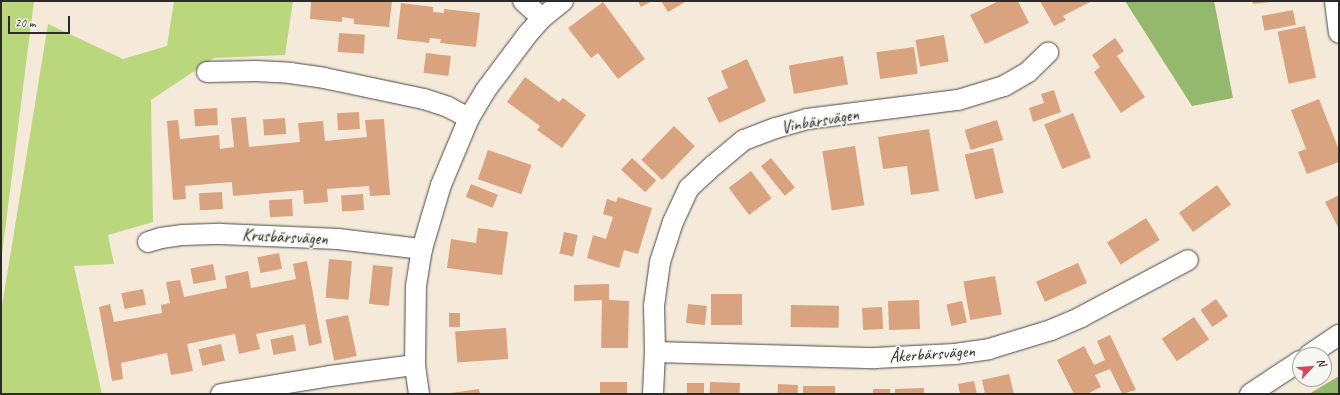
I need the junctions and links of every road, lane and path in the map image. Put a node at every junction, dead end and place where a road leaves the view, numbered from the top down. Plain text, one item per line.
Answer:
1 (523, 1) edge
2 (563, 1) edge
3 (1335, 1) edge
4 (542, 18) junction
5 (1339, 33) edge
6 (1048, 53) dead end
7 (207, 72) dead end
8 (470, 118) junction
9 (148, 242) dead end
10 (422, 248) junction
11 (1188, 260) dead end
12 (1339, 335) edge
13 (1321, 347) edge
14 (655, 352) junction
15 (415, 365) junction
16 (1292, 366) edge
17 (221, 394) edge
18 (419, 394) edge
19 (653, 394) edge
20 (1250, 394) edge

1 - 4 street
2 - 4 street
3 - 5 street
4 - 8 street
6 - 14 street, Vinbärsvägen
7 - 8 street
8 - 10 street
9 - 10 street, Krusbärsvägen
10 - 15 street
11 - 14 street, Åkerbärsvägen
12 - 13 street
14 - 19 street, Vinbärsvägen
15 - 17 street
15 - 18 street
16 - 20 street

